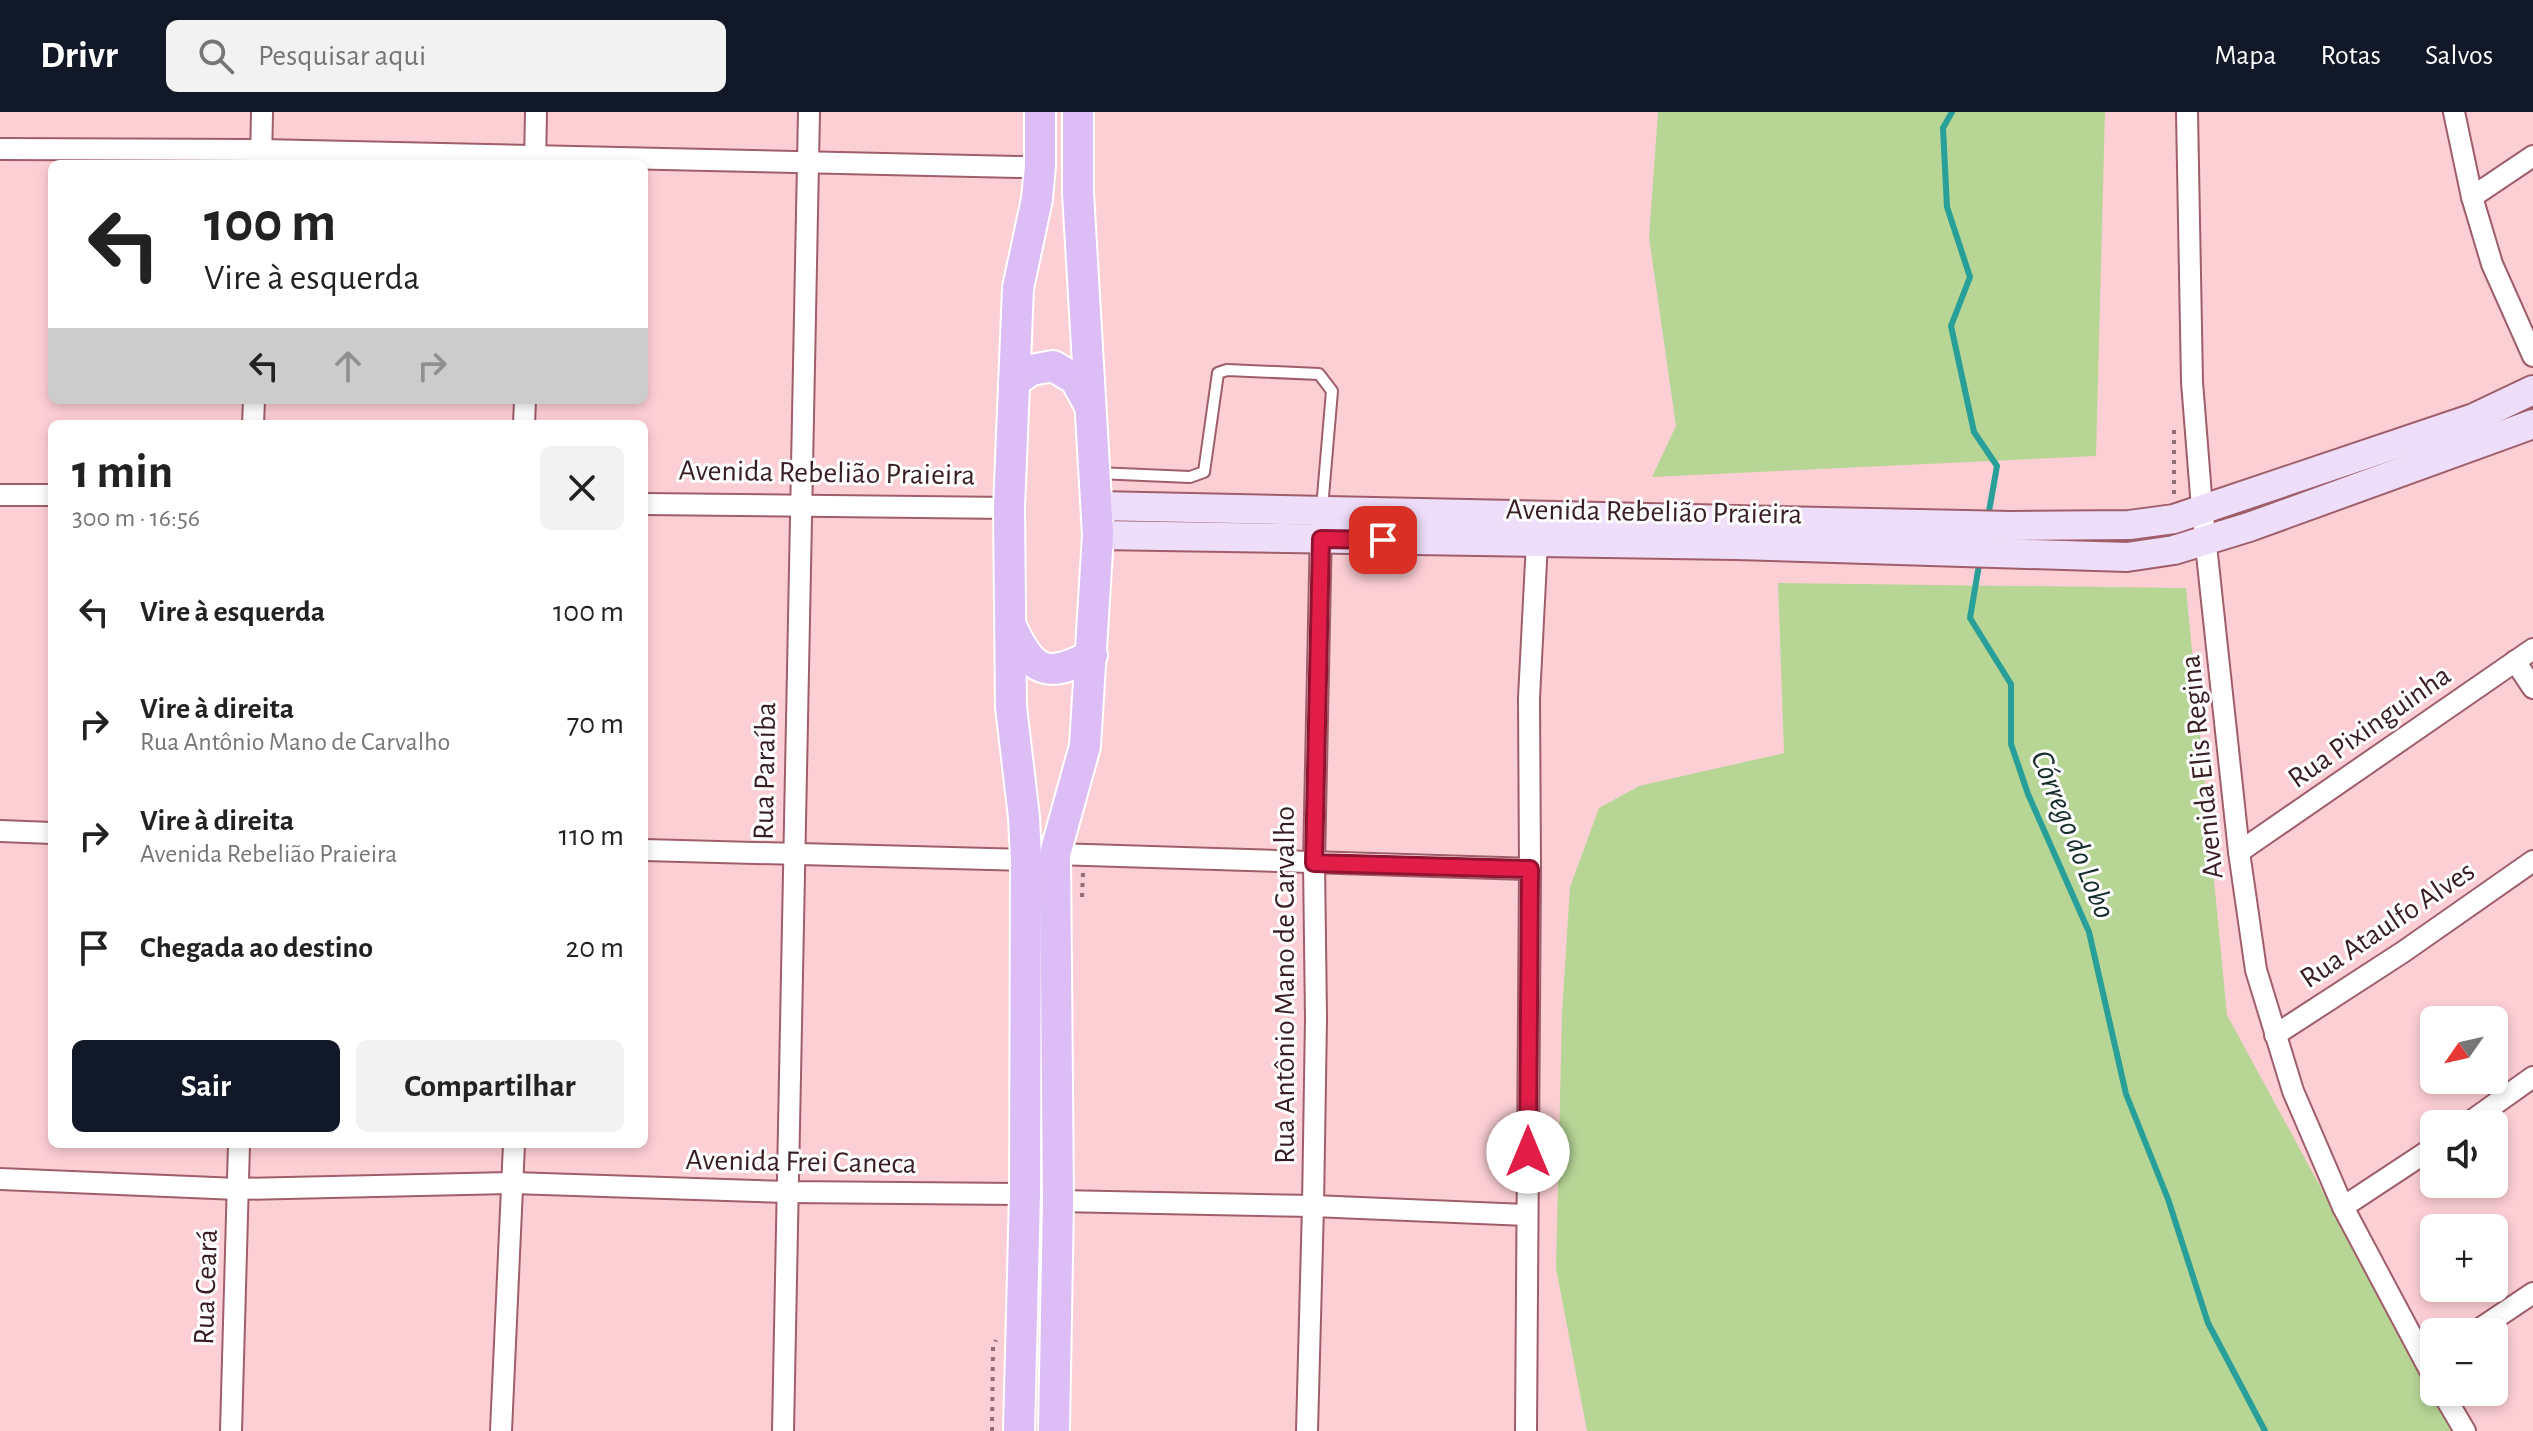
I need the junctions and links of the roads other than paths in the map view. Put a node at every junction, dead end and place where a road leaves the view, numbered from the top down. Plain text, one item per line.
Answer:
1 (262, 112) edge
2 (536, 112) edge
3 (809, 112) edge
4 (1040, 112) edge
5 (1078, 112) edge
6 (2187, 112) edge
7 (2454, 112) edge
8 (0, 149) edge
9 (2533, 156) edge
10 (261, 157) edge
11 (535, 160) edge
12 (648, 160) edge
13 (808, 161) junction
14 (1040, 166) junction
15 (2472, 197) junction
16 (2533, 356) edge
17 (1014, 382) junction
18 (2533, 390) edge
19 (1091, 407) junction
20 (2533, 424) edge
21 (1095, 472) junction
22 (2276, 483) junction
23 (0, 495) edge
24 (48, 495) edge
25 (648, 504) edge
26 (800, 508) junction
27 (1009, 508) junction
28 (2202, 508) junction
29 (1322, 510) junction
30 (2287, 513) junction
31 (1508, 514) junction
32 (1098, 520) junction
33 (1321, 539) junction
34 (2207, 541) junction
35 (1508, 542) junction
36 (1537, 542) junction
37 (1010, 624) junction
38 (2533, 649) edge
39 (1092, 655) junction
40 (2515, 661) junction
41 (2533, 688) edge
42 (0, 831) edge
43 (48, 833) edge
44 (648, 850) edge
45 (793, 852) junction
46 (2239, 852) junction
47 (1041, 857) junction
48 (2533, 861) edge
49 (1314, 863) junction
50 (1530, 869) junction
51 (2275, 1035) junction
52 (2533, 1077) edge
53 (2487, 1110) edge
54 (239, 1148) edge
55 (514, 1148) edge
56 (2420, 1156) edge
57 (0, 1179) edge
58 (513, 1183) junction
59 (238, 1189) junction
60 (787, 1192) junction
61 (1025, 1194) junction
62 (1058, 1201) junction
63 (1313, 1206) junction
64 (2343, 1207) junction
65 (1527, 1215) junction
66 (2533, 1293) edge
67 (2496, 1318) edge
68 (2420, 1347) edge
69 (2450, 1406) edge
70 (231, 1431) edge
71 (501, 1431) edge
72 (783, 1431) edge
73 (1019, 1431) edge
74 (1054, 1431) edge
75 (1307, 1431) edge
76 (1526, 1431) edge
77 (2465, 1431) edge

1 - 10 street
2 - 11 street
3 - 13 street, Rua Paraíba
4 - 14 main road
5 - 19 main road
6 - 28 street, Avenida Elis Regina
7 - 15 street
8 - 10 street
9 - 15 street
10 - 11 street
12 - 13 street
13 - 14 street
13 - 26 street, Rua Paraíba
14 - 17 main road
15 - 16 street
17 - 19 main road
17 - 27 main road
18 - 22 street, Avenida Rebelião Praieira
19 - 21 main road
20 - 30 street, Avenida Rebelião Praieira
21 - 29 lane
21 - 32 main road
22 - 28 street, Avenida Rebelião Praieira
22 - 30 street
23 - 24 street
25 - 26 street, Avenida Rebelião Praieira
26 - 27 street, Avenida Rebelião Praieira
26 - 45 street, Rua Paraíba
27 - 37 main road
28 - 31 street, Avenida Rebelião Praieira
28 - 34 street, Avenida Elis Regina
29 - 31 street, Avenida Rebelião Praieira
29 - 32 street, Avenida Rebelião Praieira
29 - 33 street, Rua Antônio Mano de Carvalho
30 - 34 street, Avenida Rebelião Praieira
31 - 35 street
32 - 33 street, Avenida Rebelião Praieira
32 - 39 main road
33 - 35 street, Avenida Rebelião Praieira
33 - 49 street, Rua Antônio Mano de Carvalho
34 - 36 street, Avenida Rebelião Praieira
34 - 46 street, Avenida Elis Regina
35 - 36 street, Avenida Rebelião Praieira
36 - 50 street
37 - 39 main road
37 - 47 main road
38 - 40 street, Rua Pixinguinha
39 - 47 main road
40 - 41 street
40 - 46 street, Rua Pixinguinha
42 - 43 street
44 - 45 street
45 - 47 street
45 - 60 street, Rua Paraíba
46 - 51 street, Avenida Elis Regina
47 - 49 street
47 - 61 main road
47 - 62 main road
48 - 51 street, Rua Ataulfo Alves
49 - 50 street
49 - 63 street, Rua Antônio Mano de Carvalho
50 - 65 street
51 - 64 street, Avenida Elis Regina
52 - 53 street
54 - 59 street, Rua Ceará
55 - 58 street
56 - 64 street
57 - 59 street, Avenida Frei Caneca
58 - 59 street, Avenida Frei Caneca
58 - 60 street, Avenida Frei Caneca
58 - 71 street
59 - 70 street, Rua Ceará
60 - 61 street, Avenida Frei Caneca
60 - 72 street, Rua Paraíba
61 - 73 main road
62 - 63 street
62 - 74 main road
63 - 65 street
63 - 75 street, Rua Antônio Mano de Carvalho
64 - 68 street, Avenida Elis Regina
65 - 76 street
66 - 67 street
69 - 77 street

